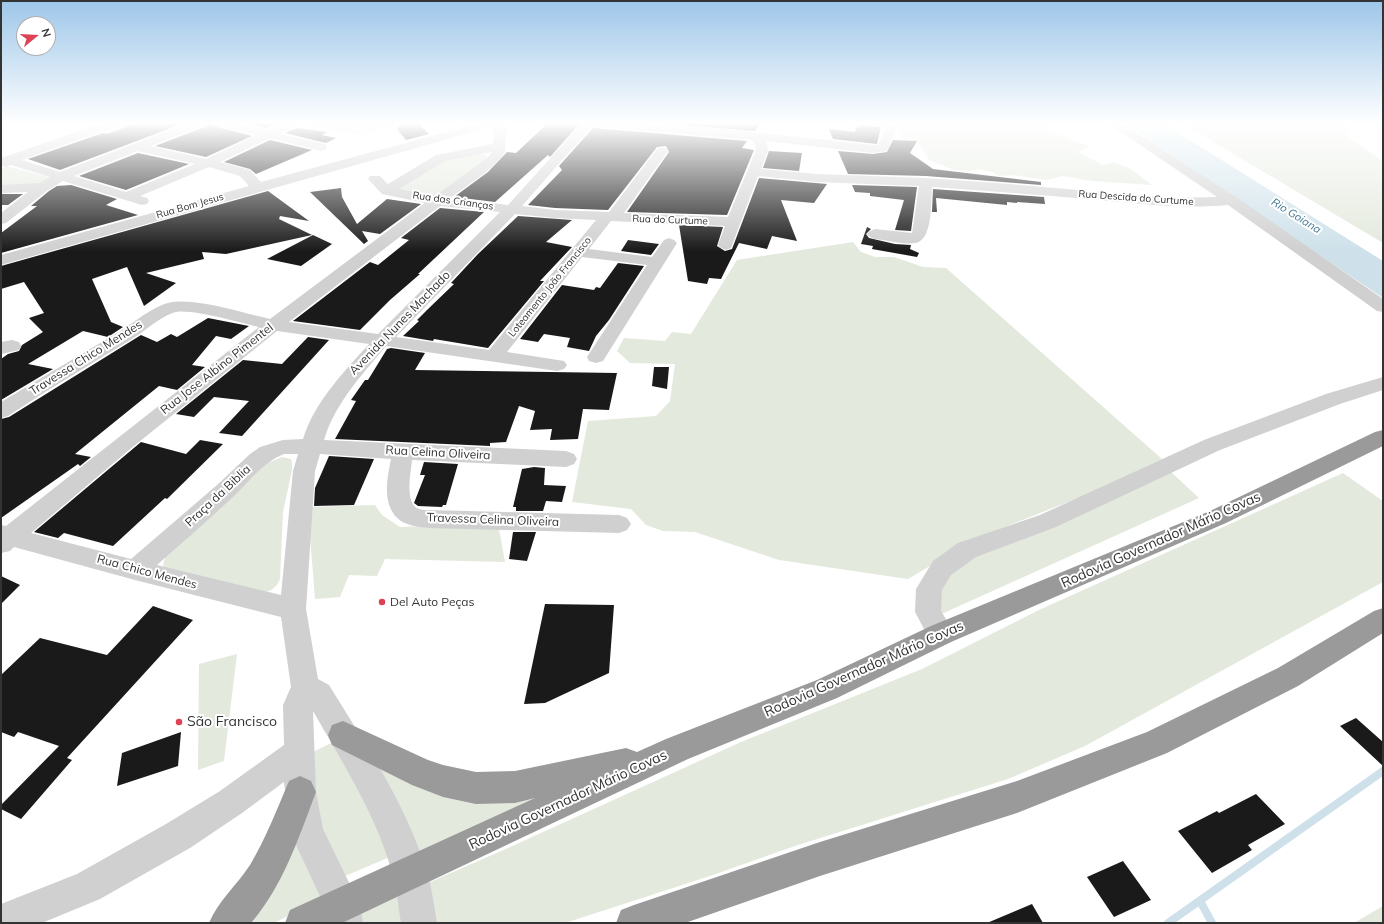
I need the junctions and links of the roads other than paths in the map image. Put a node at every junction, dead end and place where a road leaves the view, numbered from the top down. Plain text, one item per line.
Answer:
1 (17, 165) edge
2 (90, 165) edge
3 (203, 165) edge
4 (211, 165) edge
5 (337, 165) edge
6 (429, 165) edge
7 (486, 165) edge
8 (552, 165) edge
9 (651, 165) edge
10 (757, 165) edge
11 (1178, 165) edge
12 (754, 172) junction
13 (61, 176) junction
14 (375, 179) dead end
15 (926, 182) junction
16 (43, 186) junction
17 (258, 187) junction
18 (1, 189) edge
19 (387, 190) junction
20 (128, 196) junction
21 (1231, 200) junction
22 (437, 201) junction
23 (512, 209) junction
24 (174, 211) junction
25 (610, 217) junction
26 (1, 220) edge
27 (734, 222) junction
28 (875, 234) dead end
29 (669, 244) dead end
30 (726, 244) dead end
31 (578, 252) junction
32 (1, 260) edge
33 (658, 262) junction
34 (1383, 307) edge
35 (274, 325) junction
36 (381, 341) junction
37 (493, 357) junction
38 (596, 357) dead end
39 (556, 365) dead end
40 (1383, 383) edge
41 (1, 411) edge
42 (1383, 437) edge
43 (311, 446) junction
44 (403, 452) junction
45 (566, 459) dead end
46 (619, 524) dead end
47 (4, 538) edge
48 (135, 570) junction
49 (293, 609) junction
50 (1383, 619) edge
51 (941, 634) junction
52 (305, 687) junction
53 (343, 735) junction
54 (677, 749) junction
55 (298, 753) junction
56 (300, 792) junction
57 (410, 873) junction
58 (343, 914) edge
59 (1, 922) edge
60 (227, 923) edge
61 (303, 923) edge
62 (419, 923) edge
63 (634, 923) edge

1 - 13 street
2 - 13 street
3 - 20 street
4 - 17 street
5 - 17 street, Rua Bom Jesus
6 - 19 street
7 - 22 street, Rua Jose Albino Pimentel
8 - 23 street, Avenida Nunes Machado
9 - 25 street, Loteamento João Francisco
10 - 12 street
11 - 21 street
12 - 15 street, Rua Descida do Curtume
12 - 27 street
13 - 16 street
13 - 20 street
14 - 19 street
15 - 21 street, Rua Descida do Curtume
15 - 28 street
16 - 18 street
16 - 26 street
17 - 24 street, Rua Bom Jesus
19 - 22 street, Rua das Crianças
20 - 24 street
21 - 34 street
22 - 23 street, Rua das Crianças
22 - 35 street, Rua Jose Albino Pimentel
23 - 25 street, Rua do Curtume
23 - 36 street, Avenida Nunes Machado
24 - 32 street, Rua Bom Jesus
25 - 27 street, Rua do Curtume
25 - 31 street, Loteamento João Francisco
27 - 30 street
29 - 33 street
31 - 33 street
31 - 37 street, Loteamento João Francisco
33 - 38 street
35 - 36 street
35 - 41 street, Travessa Chico Mendes
35 - 47 street, Rua Jose Albino Pimentel
36 - 37 street
36 - 43 street, Avenida Nunes Machado
37 - 39 street
40 - 51 street
42 - 51 highway, Rodovia Governador Mário Covas
43 - 44 street, Rua Celina Oliveira
43 - 48 street, Praça da Biblia
43 - 49 street, Avenida Nunes Machado
44 - 45 street, Rua Celina Oliveira
44 - 46 street, Travessa Celina Oliveira
47 - 48 street, Rua Chico Mendes
48 - 49 street, Rua Chico Mendes
49 - 52 street, Avenida Nunes Machado
50 - 63 highway
51 - 54 highway, Rodovia Governador Mário Covas
52 - 53 street
52 - 55 street, Avenida Nunes Machado
53 - 54 highway
53 - 57 street
54 - 57 highway, Rodovia Governador Mário Covas
55 - 56 street, Avenida Nunes Machado
55 - 59 street
56 - 58 street, Avenida Nunes Machado
56 - 60 highway
57 - 58 highway, Rodovia Governador Mário Covas
57 - 62 street
58 - 61 highway, Rodovia Governador Mário Covas

